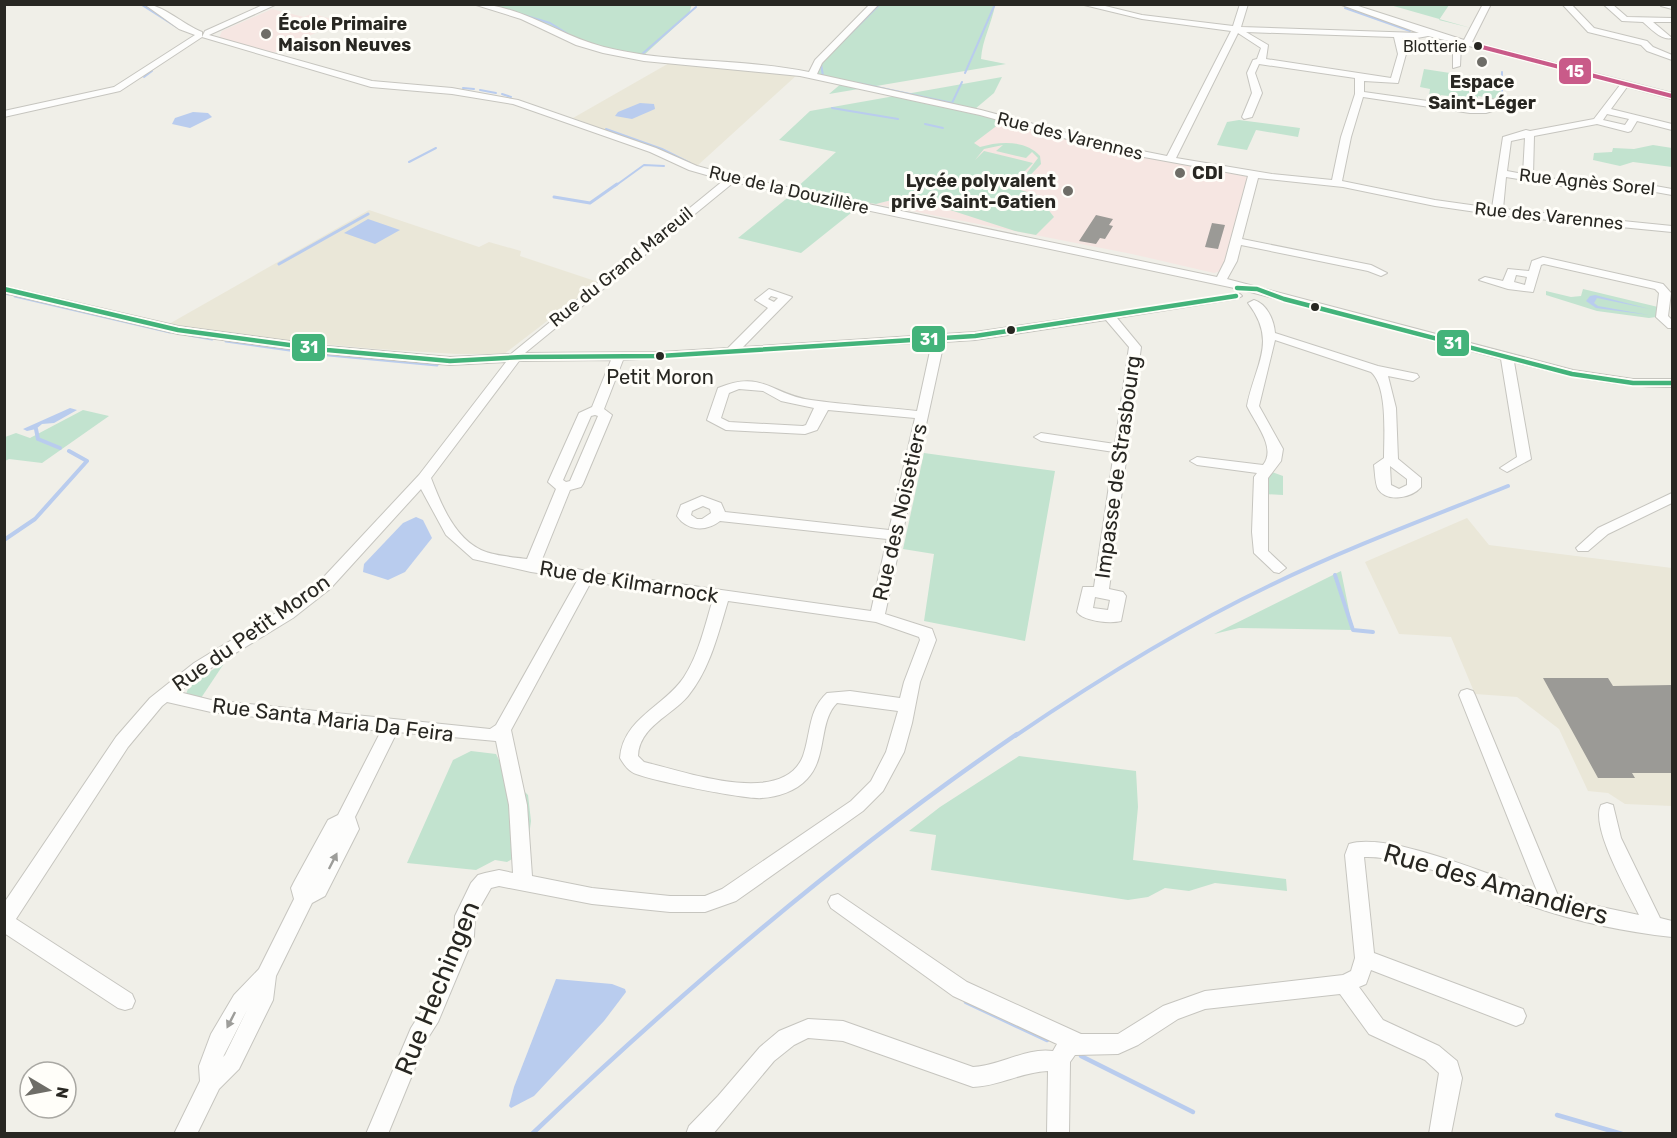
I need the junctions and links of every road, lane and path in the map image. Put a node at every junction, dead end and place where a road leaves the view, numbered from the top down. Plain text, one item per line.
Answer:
1 (148, 4) edge
2 (273, 4) edge
3 (477, 4) edge
4 (875, 4) edge
5 (1084, 4) edge
6 (1244, 4) edge
7 (1487, 4) edge
8 (1566, 4) edge
9 (1607, 4) edge
10 (1664, 4) edge
11 (1344, 5) edge
12 (1672, 7) edge
13 (1646, 20) junction
14 (1672, 20) edge
15 (1236, 29) junction
16 (1428, 33) junction
17 (1398, 34) junction
18 (203, 35) junction
19 (1671, 40) edge
20 (1462, 42) junction
21 (1644, 43) junction
22 (1672, 58) edge
23 (1261, 61) junction
24 (1455, 66) dead end
25 (812, 76) junction
26 (1360, 78) junction
27 (1625, 84) junction
28 (1360, 94) junction
29 (1672, 96) edge
30 (1479, 110) dead end
31 (1606, 111) junction
32 (4, 114) edge
33 (1247, 117) dead end
34 (1635, 118) junction
35 (1597, 121) junction
36 (1672, 127) edge
37 (1526, 133) junction
38 (1170, 160) junction
39 (1501, 173) junction
40 (1254, 174) junction
41 (1528, 177) junction
42 (732, 179) junction
43 (1336, 183) junction
44 (1672, 192) edge
45 (1497, 212) junction
46 (1672, 228) edge
47 (1235, 241) junction
48 (1381, 273) dead end
49 (1534, 275) junction
50 (1485, 280) dead end
51 (1220, 282) junction
52 (1508, 286) junction
53 (1253, 288) junction
54 (4, 289) edge
55 (1237, 292) junction
56 (1270, 304) junction
57 (775, 307) dead end
58 (1108, 315) junction
59 (1672, 325) edge
60 (1268, 335) junction
61 (939, 339) junction
62 (731, 352) junction
63 (513, 358) junction
64 (618, 358) junction
65 (1507, 358) junction
66 (1375, 369) junction
67 (1413, 377) dead end
68 (1672, 383) edge
69 (824, 406) junction
70 (597, 410) junction
71 (922, 415) junction
72 (1041, 437) dead end
73 (1121, 449) junction
74 (1392, 460) dead end
75 (1197, 461) dead end
76 (1507, 468) dead end
77 (1265, 470) junction
78 (424, 478) junction
79 (564, 487) junction
80 (1672, 498) edge
81 (717, 516) dead end
82 (894, 535) junction
83 (1583, 548) dead end
84 (531, 567) junction
85 (1279, 568) dead end
86 (587, 576) junction
87 (1101, 593) dead end
88 (722, 596) junction
89 (877, 618) junction
90 (164, 695) junction
91 (1467, 695) dead end
92 (908, 706) junction
93 (391, 727) junction
94 (502, 730) junction
95 (1607, 810) dead end
96 (523, 883) junction
97 (838, 902) dead end
98 (1552, 904) junction
99 (4, 921) edge
100 (1663, 927) edge
101 (1365, 958) junction
102 (1345, 984) junction
103 (125, 1001) dead end
104 (1516, 1016) dead end
105 (1077, 1043) junction
106 (1059, 1062) junction
107 (184, 1134) edge
108 (377, 1134) edge
109 (697, 1134) edge
110 (1058, 1134) edge
111 (1440, 1134) edge

1 - 18 street, Rue de la Douzillère
2 - 18 street
3 - 25 street, Rue des Varennes
4 - 25 street
5 - 15 street
6 - 15 street
7 - 20 street
8 - 21 street
9 - 13 street
10 - 12 street
11 - 16 street
13 - 14 street
13 - 19 street
15 - 17 street
15 - 23 street
15 - 38 street
16 - 17 street
16 - 20 street
17 - 26 street
18 - 32 street
18 - 42 street, Rue de la Douzillère
19 - 21 street
20 - 24 street
20 - 27 street
21 - 22 street
23 - 26 street
23 - 33 street
25 - 38 street, Rue des Varennes
26 - 28 street
27 - 29 street
27 - 31 street
28 - 30 street
28 - 43 street
31 - 34 street
31 - 35 street
34 - 35 street
34 - 36 street
35 - 37 street
37 - 39 street
37 - 41 street
38 - 40 street, Rue des Varennes
39 - 41 street, Rue Agnès Sorel
39 - 45 street
40 - 43 street, Rue des Varennes
40 - 47 street
41 - 44 street, Rue Agnès Sorel
42 - 51 street, Rue de la Douzillère
42 - 63 street, Rue du Grand Mareuil
43 - 45 street, Rue des Varennes
45 - 46 street, Rue des Varennes
47 - 48 street
47 - 51 street
49 - 52 street
49 - 52 street
49 - 59 street
50 - 52 street
51 - 53 street, Rue de la Douzillère
51 - 55 street, Rue de la Douzillère
53 - 55 street
53 - 56 street
54 - 63 street
55 - 56 street, Rue de la Douzillère
55 - 58 street
56 - 60 street
56 - 65 street
57 - 62 street
58 - 61 street
58 - 73 street, Impasse de Strasbourg
60 - 66 street
60 - 77 street
61 - 62 street
61 - 71 street, Rue des Noisetiers
62 - 64 street
63 - 64 street
63 - 78 street, Rue du Petit Moron
64 - 70 street
65 - 68 street
65 - 76 street
66 - 67 street
66 - 74 street
69 - 69 street
69 - 71 street
70 - 79 street
70 - 79 street
71 - 82 street, Rue des Noisetiers
72 - 73 street
73 - 87 street, Impasse de Strasbourg
75 - 77 street
77 - 85 street
78 - 84 street, Rue de Kilmarnock
78 - 90 street, Rue du Petit Moron
79 - 84 street
80 - 83 street
81 - 82 street
82 - 89 street, Rue des Noisetiers
84 - 86 street, Rue de Kilmarnock
86 - 88 street, Rue de Kilmarnock
86 - 94 street
88 - 89 street, Rue de Kilmarnock
88 - 92 street
89 - 92 street, Rue des Noisetiers
90 - 93 street, Rue Santa Maria Da Feira
90 - 99 street, Rue du Petit Moron
91 - 98 street
92 - 96 street, Rue des Noisetiers
93 - 94 street, Rue Santa Maria Da Feira
93 - 107 street
94 - 96 street
95 - 100 street
96 - 108 street, Rue Hechingen
97 - 105 street
98 - 100 street, Rue des Amandiers
98 - 101 street, Rue des Amandiers
99 - 103 street, Rue du Petit Moron
101 - 102 street
101 - 104 street
102 - 105 street
102 - 111 street
105 - 106 street
106 - 109 street
106 - 110 street

